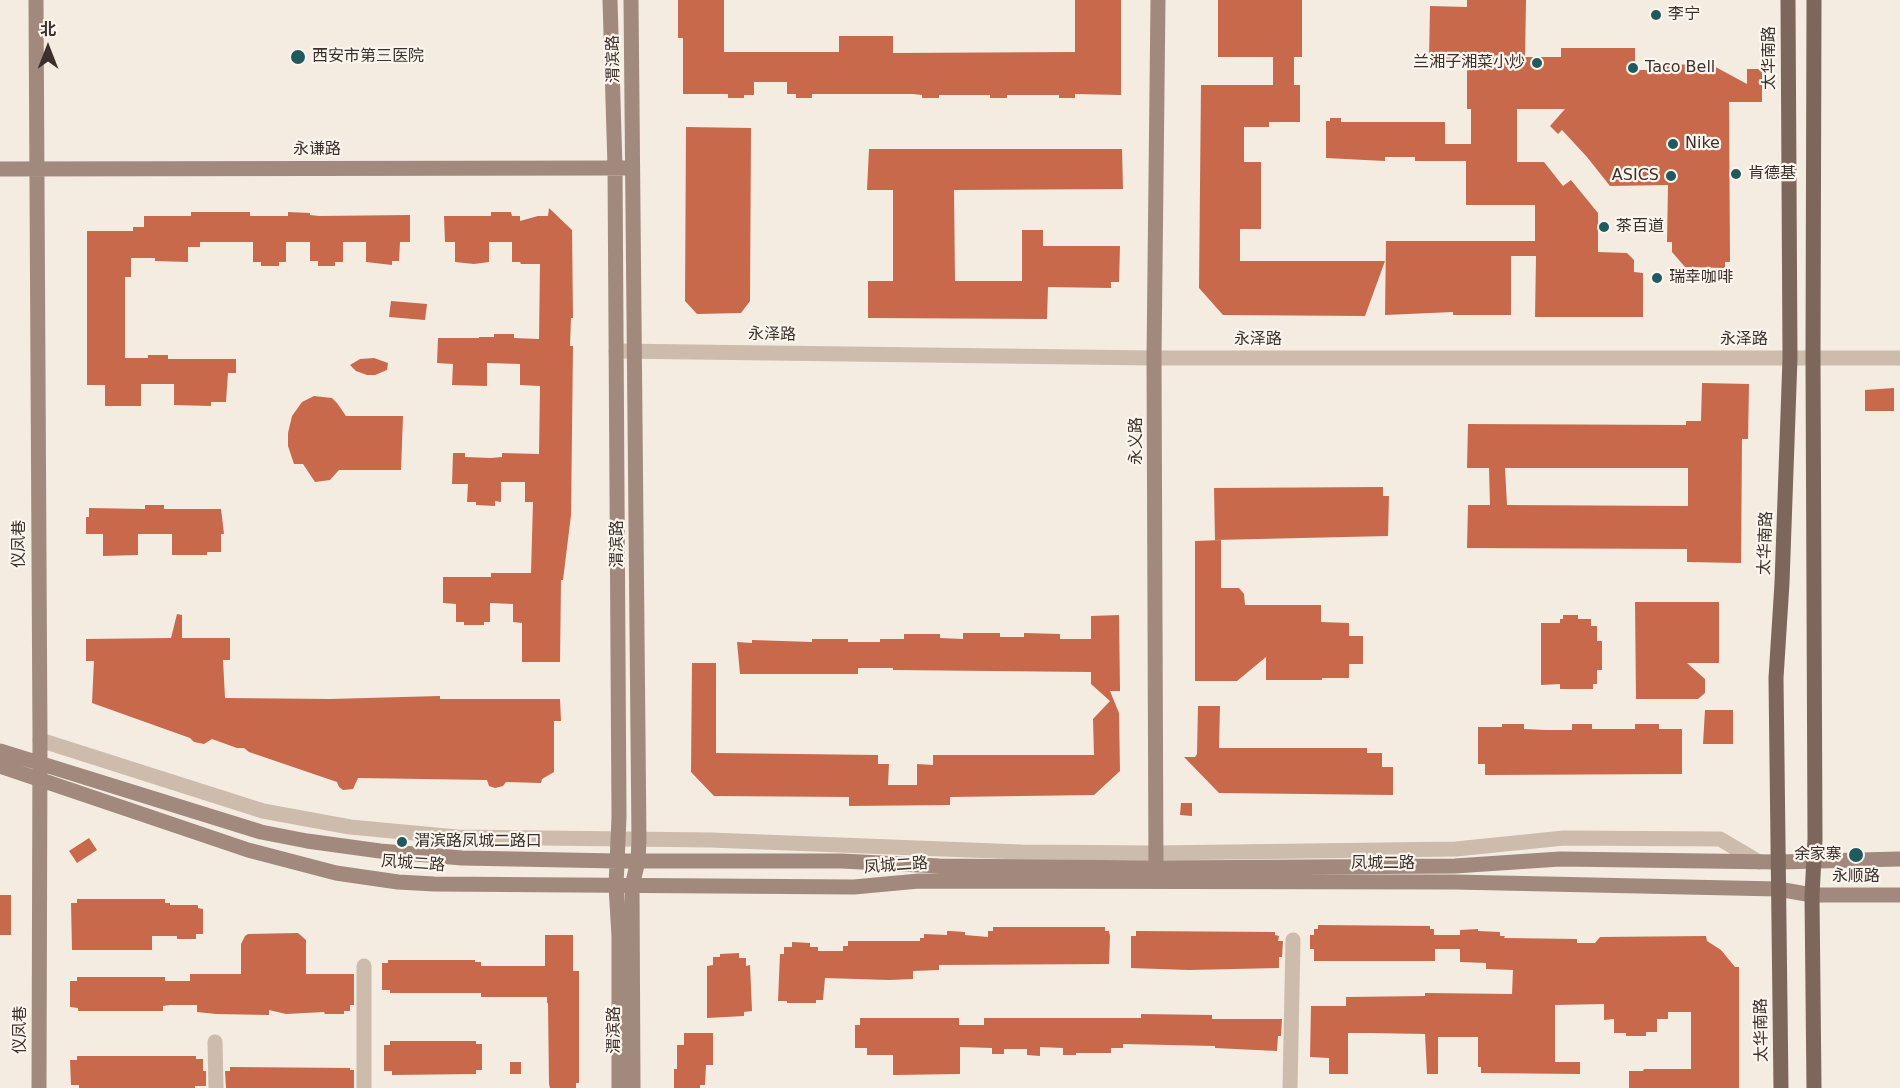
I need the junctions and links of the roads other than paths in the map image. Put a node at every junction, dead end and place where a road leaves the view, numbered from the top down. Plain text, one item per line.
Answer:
1 (36, 0) edge
2 (610, 0) edge
3 (631, 0) edge
4 (1158, 0) edge
5 (1788, 0) edge
6 (1814, 0) edge
7 (615, 167) junction
8 (634, 168) junction
9 (0, 170) edge
10 (36, 170) junction
11 (616, 351) junction
12 (635, 351) junction
13 (1813, 357) junction
14 (1154, 358) junction
15 (1790, 358) junction
16 (1900, 358) edge
17 (39, 740) junction
18 (0, 751) edge
19 (0, 766) edge
20 (39, 770) junction
21 (617, 840) junction
22 (639, 840) junction
23 (1814, 860) junction
24 (1900, 860) edge
25 (618, 861) junction
26 (638, 861) junction
27 (1759, 862) junction
28 (1778, 862) junction
29 (1156, 868) junction
30 (616, 886) junction
31 (632, 886) junction
32 (1778, 889) junction
33 (1812, 895) junction
34 (1900, 895) edge
35 (1293, 940) dead end
36 (364, 966) dead end
37 (215, 1041) dead end
38 (39, 1088) edge
39 (216, 1088) edge
40 (364, 1088) edge
41 (619, 1088) edge
42 (633, 1088) edge
43 (1290, 1088) edge
44 (1781, 1088) edge
45 (1814, 1088) edge

1 - 10 street, 仪凤巷
2 - 7 street, 渭滨路
3 - 8 street, 渭滨路
4 - 14 street, 永义路
5 - 15 main road, 太华南路
6 - 13 main road
7 - 8 street, 永谦路
7 - 10 street, 永谦路
7 - 11 street, 渭滨路
8 - 12 street, 渭滨路
9 - 10 street, 永谦路
10 - 17 street, 仪凤巷
11 - 12 street, 永泽路
11 - 21 street, 渭滨路
12 - 14 street, 永泽路
12 - 22 street, 渭滨路
13 - 15 street, 永泽路
13 - 16 street, 永泽路
13 - 23 main road
14 - 15 street, 永泽路
14 - 29 street, 永义路
15 - 28 main road, 太华南路
17 - 20 street, 仪凤巷
17 - 21 street
18 - 20 street, 凤城二路
19 - 20 street, 凤城二路
20 - 25 street, 凤城二路
20 - 30 street, 凤城二路
20 - 38 street, 仪凤巷
21 - 22 street
21 - 25 street, 渭滨路
22 - 26 street, 渭滨路
22 - 29 street
23 - 24 street, 永顺路
23 - 28 street, 凤城二路
23 - 33 main road
25 - 26 street, 凤城二路
25 - 30 street, 渭滨路
26 - 29 street, 凤城二路
26 - 31 street, 渭滨路
27 - 28 street, 凤城二路
27 - 29 street, 凤城二路
27 - 29 street
28 - 32 main road, 太华南路
29 - 31 street, 凤城二路
29 - 32 street, 凤城二路
30 - 31 street, 凤城二路
30 - 41 street, 渭滨路
31 - 42 street, 渭滨路
32 - 33 street, 凤城二路
32 - 44 main road, 太华南路
33 - 34 street, 永顺路
33 - 45 main road
35 - 43 street
36 - 40 street
37 - 39 street

